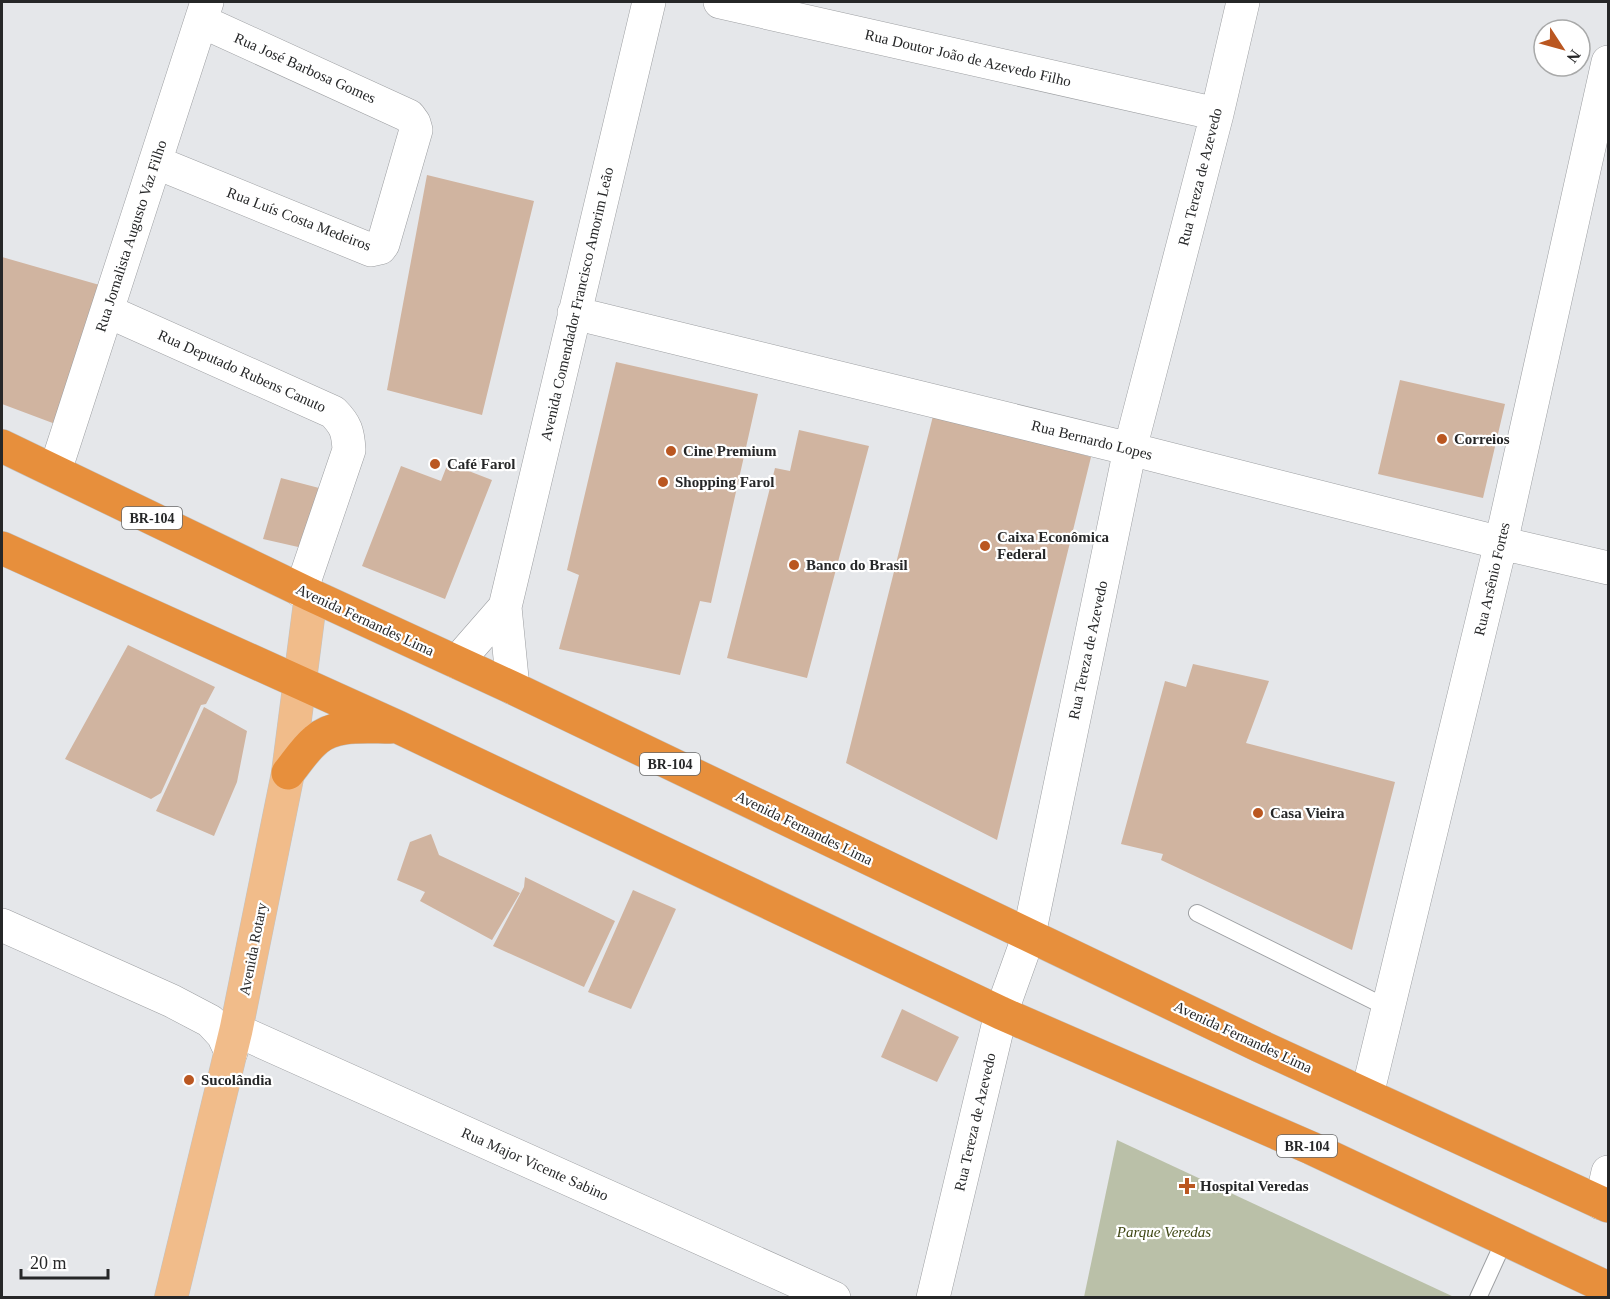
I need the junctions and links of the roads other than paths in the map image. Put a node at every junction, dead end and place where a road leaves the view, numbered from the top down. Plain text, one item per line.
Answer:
1 (649, 2) edge
2 (720, 2) edge
3 (1244, 2) edge
4 (204, 11) edge
5 (1608, 62) edge
6 (1217, 114) junction
7 (409, 116) joint
8 (155, 162) junction
9 (107, 311) junction
10 (574, 313) junction
11 (2, 446) edge
12 (1130, 449) junction
13 (56, 471) junction
14 (1501, 543) junction
15 (2, 548) edge
16 (1608, 568) edge
17 (306, 593) junction
18 (505, 607) junction
19 (457, 662) junction
20 (301, 682) junction
21 (513, 688) junction
22 (398, 727) junction
23 (288, 773) junction
24 (1197, 914) dead end
25 (2, 925) edge
26 (1029, 935) junction
27 (247, 977) junction
28 (172, 1001) junction
29 (1388, 1008) junction
30 (1001, 1013) junction
31 (234, 1041) junction
32 (1367, 1095) junction
33 (1606, 1194) edge
34 (1505, 1239) junction
35 (1608, 1288) edge
36 (171, 1298) edge
37 (834, 1298) edge
38 (933, 1298) edge
39 (1478, 1298) edge

1 - 10 street, Avenida Comendador Francisco Amorim Leão
2 - 6 street, Rua Doutor João de Azevedo Filho
3 - 6 street, Rua Tereza de Azevedo
4 - 7 street, Rua José Barbosa Gomes
4 - 8 street, Rua Jornalista Augusto Vaz Filho
5 - 14 street, Rua Arsênio Fortes
6 - 12 street, Rua Tereza de Azevedo
7 - 8 street, Rua Luís Costa Medeiros
8 - 9 street, Rua Jornalista Augusto Vaz Filho
9 - 13 street, Rua Jornalista Augusto Vaz Filho
9 - 17 street, Rua Deputado Rubens Canuto
10 - 12 street, Rua Bernardo Lopes
10 - 18 street, Avenida Comendador Francisco Amorim Leão
11 - 13 highway, Avenida Fernandes Lima / BR-104
12 - 14 street, Rua Bernardo Lopes
12 - 26 street, Rua Tereza de Azevedo
13 - 17 highway, Avenida Fernandes Lima / BR-104
14 - 16 street, Rua Bernardo Lopes
14 - 29 street, Rua Arsênio Fortes
15 - 20 highway, BR-104
17 - 19 highway, Avenida Fernandes Lima / BR-104
17 - 20 main road, Avenida Rotary
18 - 19 street, Avenida Comendador Francisco Amorim Leão
18 - 21 street, Avenida Comendador Francisco Amorim Leão
19 - 21 highway, Avenida Fernandes Lima / BR-104
20 - 22 highway, BR-104
20 - 23 main road, Avenida Rotary
21 - 26 highway, Avenida Fernandes Lima / BR-104
22 - 23 highway
22 - 30 highway, BR-104
23 - 27 main road, Avenida Rotary
24 - 29 lane
25 - 28 street
26 - 30 street, Rua Tereza de Azevedo
26 - 32 highway, Avenida Fernandes Lima / BR-104
27 - 28 street
27 - 31 main road, Avenida Rotary
28 - 31 street
29 - 32 street, Rua Arsênio Fortes
30 - 34 highway, BR-104
30 - 38 street, Rua Tereza de Azevedo
31 - 36 main road, Avenida Rotary
31 - 37 street, Rua Major Vicente Sabino
32 - 33 highway, Avenida Fernandes Lima / BR-104
34 - 35 highway, BR-104
34 - 39 lane

